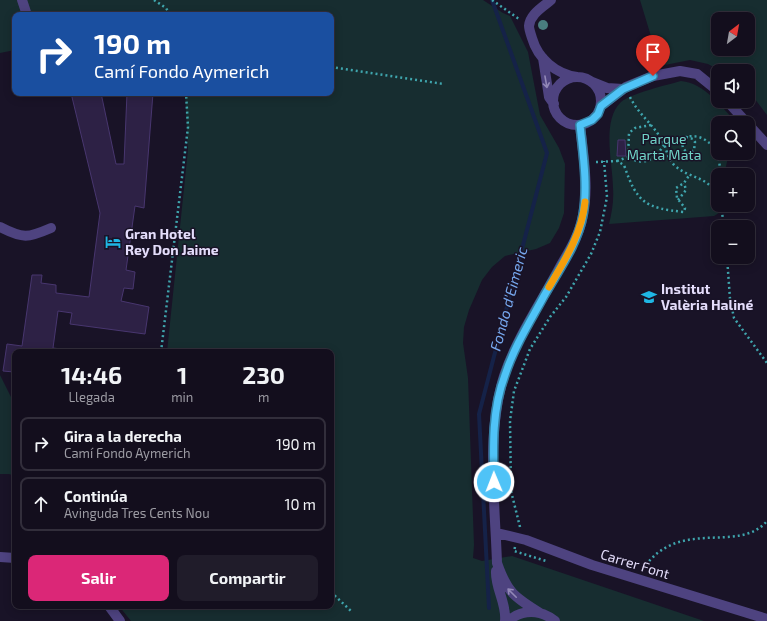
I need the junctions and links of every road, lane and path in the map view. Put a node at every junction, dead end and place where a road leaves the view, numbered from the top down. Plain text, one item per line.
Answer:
1 (22, 0) edge
2 (154, 0) edge
3 (492, 0) edge
4 (551, 0) edge
5 (26, 12) edge
6 (168, 12) edge
7 (529, 26) junction
8 (543, 58) junction
9 (334, 67) edge
10 (580, 78) junction
11 (590, 82) junction
12 (444, 84) dead end
13 (711, 85) edge
14 (624, 88) junction
15 (186, 96) edge
16 (554, 104) junction
17 (601, 106) junction
18 (733, 108) edge
19 (741, 116) edge
20 (580, 125) junction
21 (651, 125) junction
22 (755, 132) edge
23 (686, 137) junction
24 (664, 144) junction
25 (767, 145) edge
26 (628, 157) junction
27 (604, 161) junction
28 (617, 161) junction
29 (591, 163) dead end
30 (719, 168) edge
31 (690, 174) junction
32 (684, 184) junction
33 (711, 185) edge
34 (678, 200) junction
35 (0, 227) edge
36 (51, 228) dead end
37 (728, 264) edge
38 (161, 349) edge
39 (767, 363) edge
40 (507, 495) dead end
41 (512, 495) junction
42 (767, 521) edge
43 (520, 523) dead end
44 (497, 533) junction
45 (0, 558) edge
46 (12, 558) edge
47 (496, 563) junction
48 (637, 579) junction
49 (334, 595) edge
50 (111, 609) edge
51 (351, 611) dead end
52 (540, 613) junction
53 (767, 619) edge
54 (120, 621) edge
55 (506, 621) edge
56 (555, 621) edge

1 - 5 street
2 - 6 path
3 - 7 path
4 - 7 street
7 - 8 street
8 - 10 street
8 -> 16 street
9 - 12 path
10 - 11 street
10 - 16 street
11 - 14 street
11 - 17 street
13 - 14 street
14 - 17 street
14 - 21 path
15 - 38 path
16 - 20 street
17 - 20 street
18 - 19 street
20 - 44 street
21 - 24 path
21 - 26 path
22 - 25 street
23 - 23 path
23 - 30 path
24 - 26 path
24 - 31 path
26 - 28 path
27 - 28 path
27 - 29 path
27 - 41 path
28 - 34 path
31 - 32 path
31 - 33 path
32 - 34 path
32 - 34 path
35 - 36 street
37 - 39 path
40 - 41 path
41 - 43 path
42 - 48 path
44 - 47 street
44 - 48 street, Carrer Font
45 - 46 street
52 -> 47 street
47 - 55 street
48 - 53 street, Carrer Font
49 - 51 path
50 - 54 street
52 - 55 street
52 - 56 street

